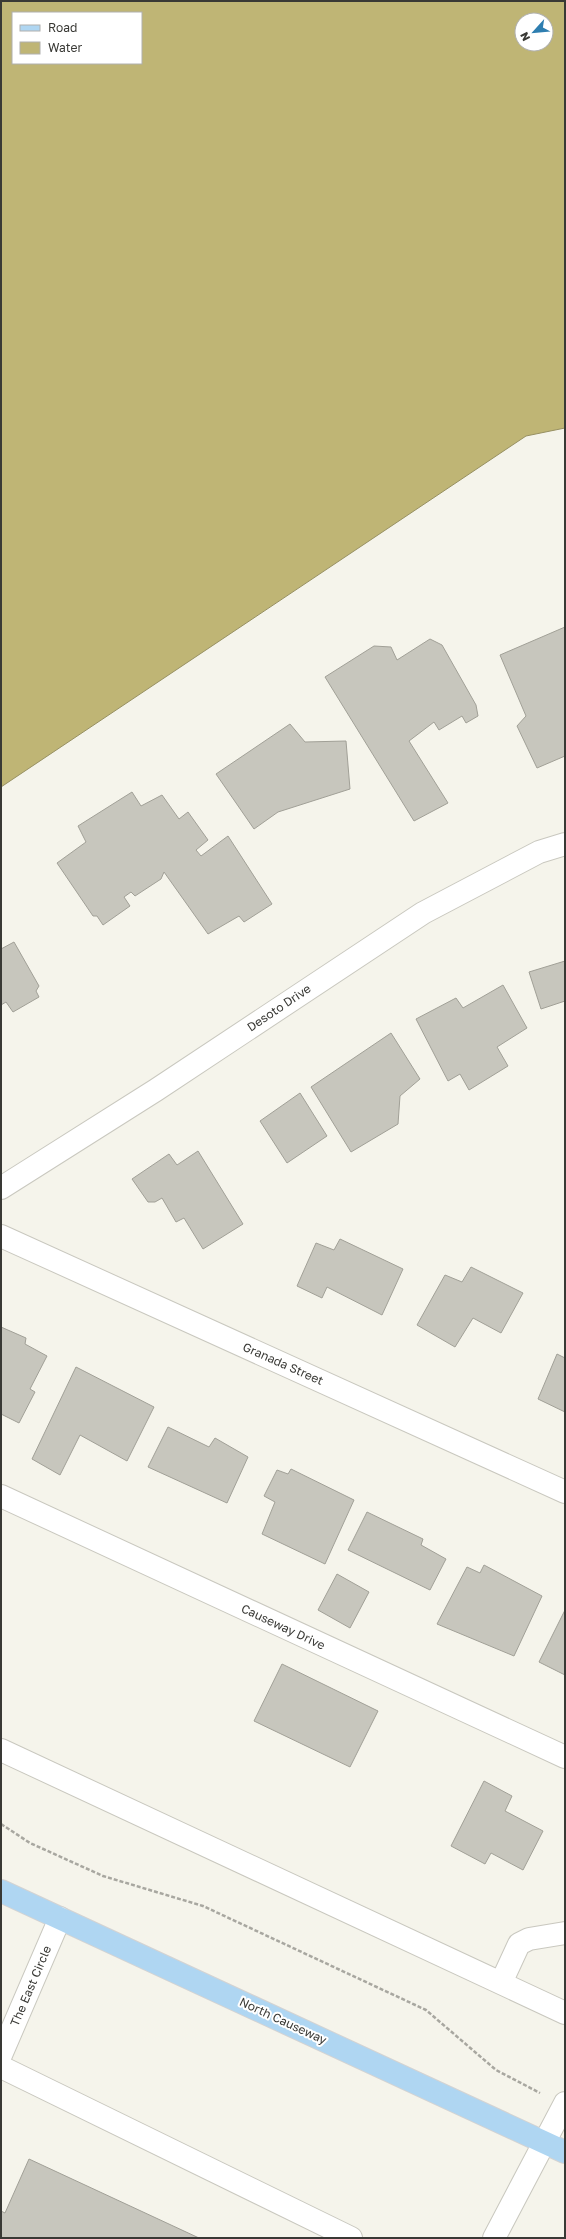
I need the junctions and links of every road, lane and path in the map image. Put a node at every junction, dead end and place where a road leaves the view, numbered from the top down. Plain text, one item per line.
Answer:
1 (565, 844) edge
2 (1, 1188) edge
3 (1, 1236) edge
4 (565, 1492) edge
5 (1, 1496) edge
6 (1, 1750) edge
7 (565, 1758) edge
8 (1, 1824) edge
9 (1, 1891) edge
10 (60, 1918) junction
11 (565, 1934) edge
12 (501, 1983) junction
13 (565, 2013) edge
14 (1, 2055) edge
15 (1, 2067) edge
16 (564, 2104) edge
17 (546, 2143) junction
18 (565, 2152) edge
19 (351, 2238) edge
20 (494, 2238) edge

1 - 2 street, Desoto Drive
3 - 4 street, Granada Street
5 - 7 street, Causeway Drive
6 - 12 street
8 - 16 path
9 - 10 main road, North Causeway
10 - 14 street, The East Circle
10 - 17 main road, North Causeway
11 - 12 street
12 - 13 street
15 - 19 street
16 - 17 street
17 - 18 main road, North Causeway
17 - 20 street

